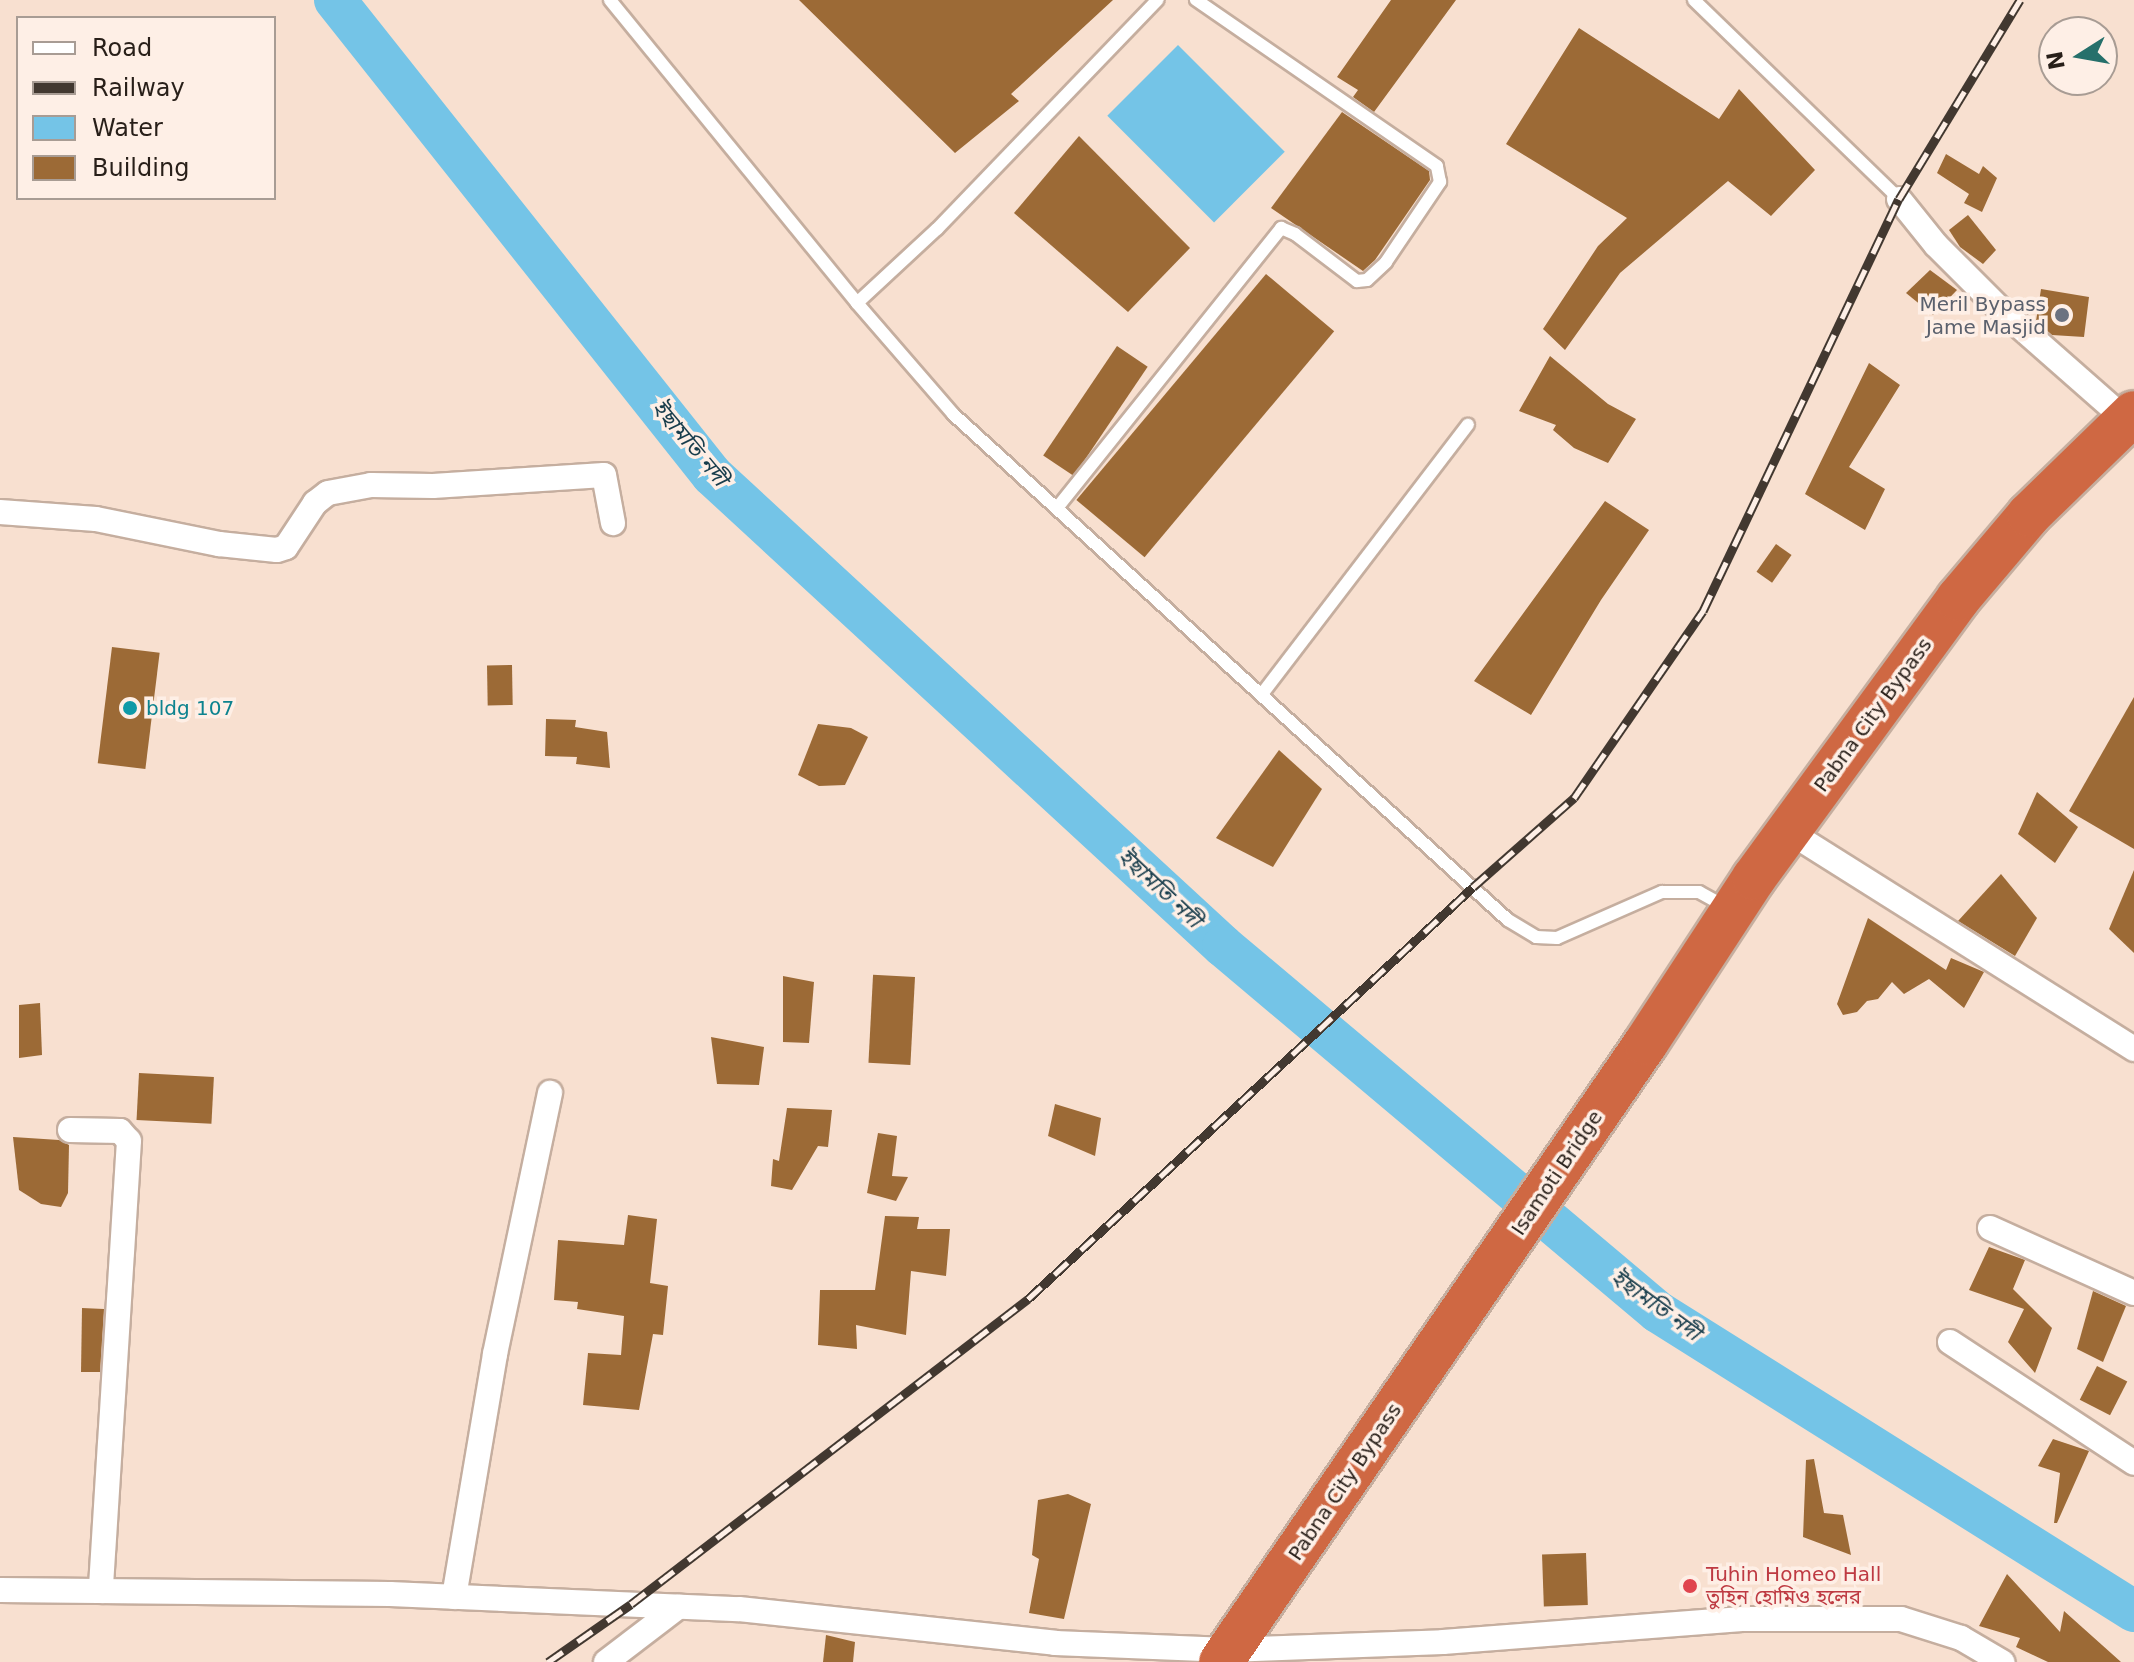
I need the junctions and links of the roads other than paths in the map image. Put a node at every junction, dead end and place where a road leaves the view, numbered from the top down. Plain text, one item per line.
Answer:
1 (610, 0) edge
2 (1157, 0) edge
3 (1196, 0) edge
4 (1694, 0) edge
5 (1899, 199) joint
6 (857, 303) junction
7 (2130, 417) edge
8 (1468, 425) dead end
9 (1057, 508) junction
10 (0, 512) edge
11 (613, 523) dead end
12 (1262, 694) junction
13 (1788, 831) junction
14 (1732, 911) junction
15 (1646, 1043) joint
16 (2134, 1049) edge
17 (550, 1093) dead end
18 (70, 1130) dead end
19 (1990, 1228) dead end
20 (2134, 1293) edge
21 (1469, 1302) joint
22 (1950, 1342) dead end
23 (2134, 1463) edge
24 (0, 1590) edge
25 (101, 1591) junction
26 (454, 1597) junction
27 (678, 1607) junction
28 (1224, 1656) edge
29 (606, 1662) edge
30 (2002, 1662) edge

1 - 6 lane
2 - 6 lane
3 - 9 lane
4 - 5 lane
5 - 7 street
6 - 9 lane
7 - 13 highway, Pabna City Bypass
8 - 12 lane
9 - 12 lane
10 - 11 street
12 - 14 lane
13 - 14 highway, Pabna City Bypass
13 - 16 street
14 - 15 highway, Pabna City Bypass
15 - 21 highway, Isamoti Bridge
17 - 26 street
18 - 25 street
19 - 20 street
21 - 28 highway, Pabna City Bypass
22 - 23 street
24 - 25 street
25 - 26 street
26 - 27 street
27 - 28 street
27 - 29 street
28 - 30 street

